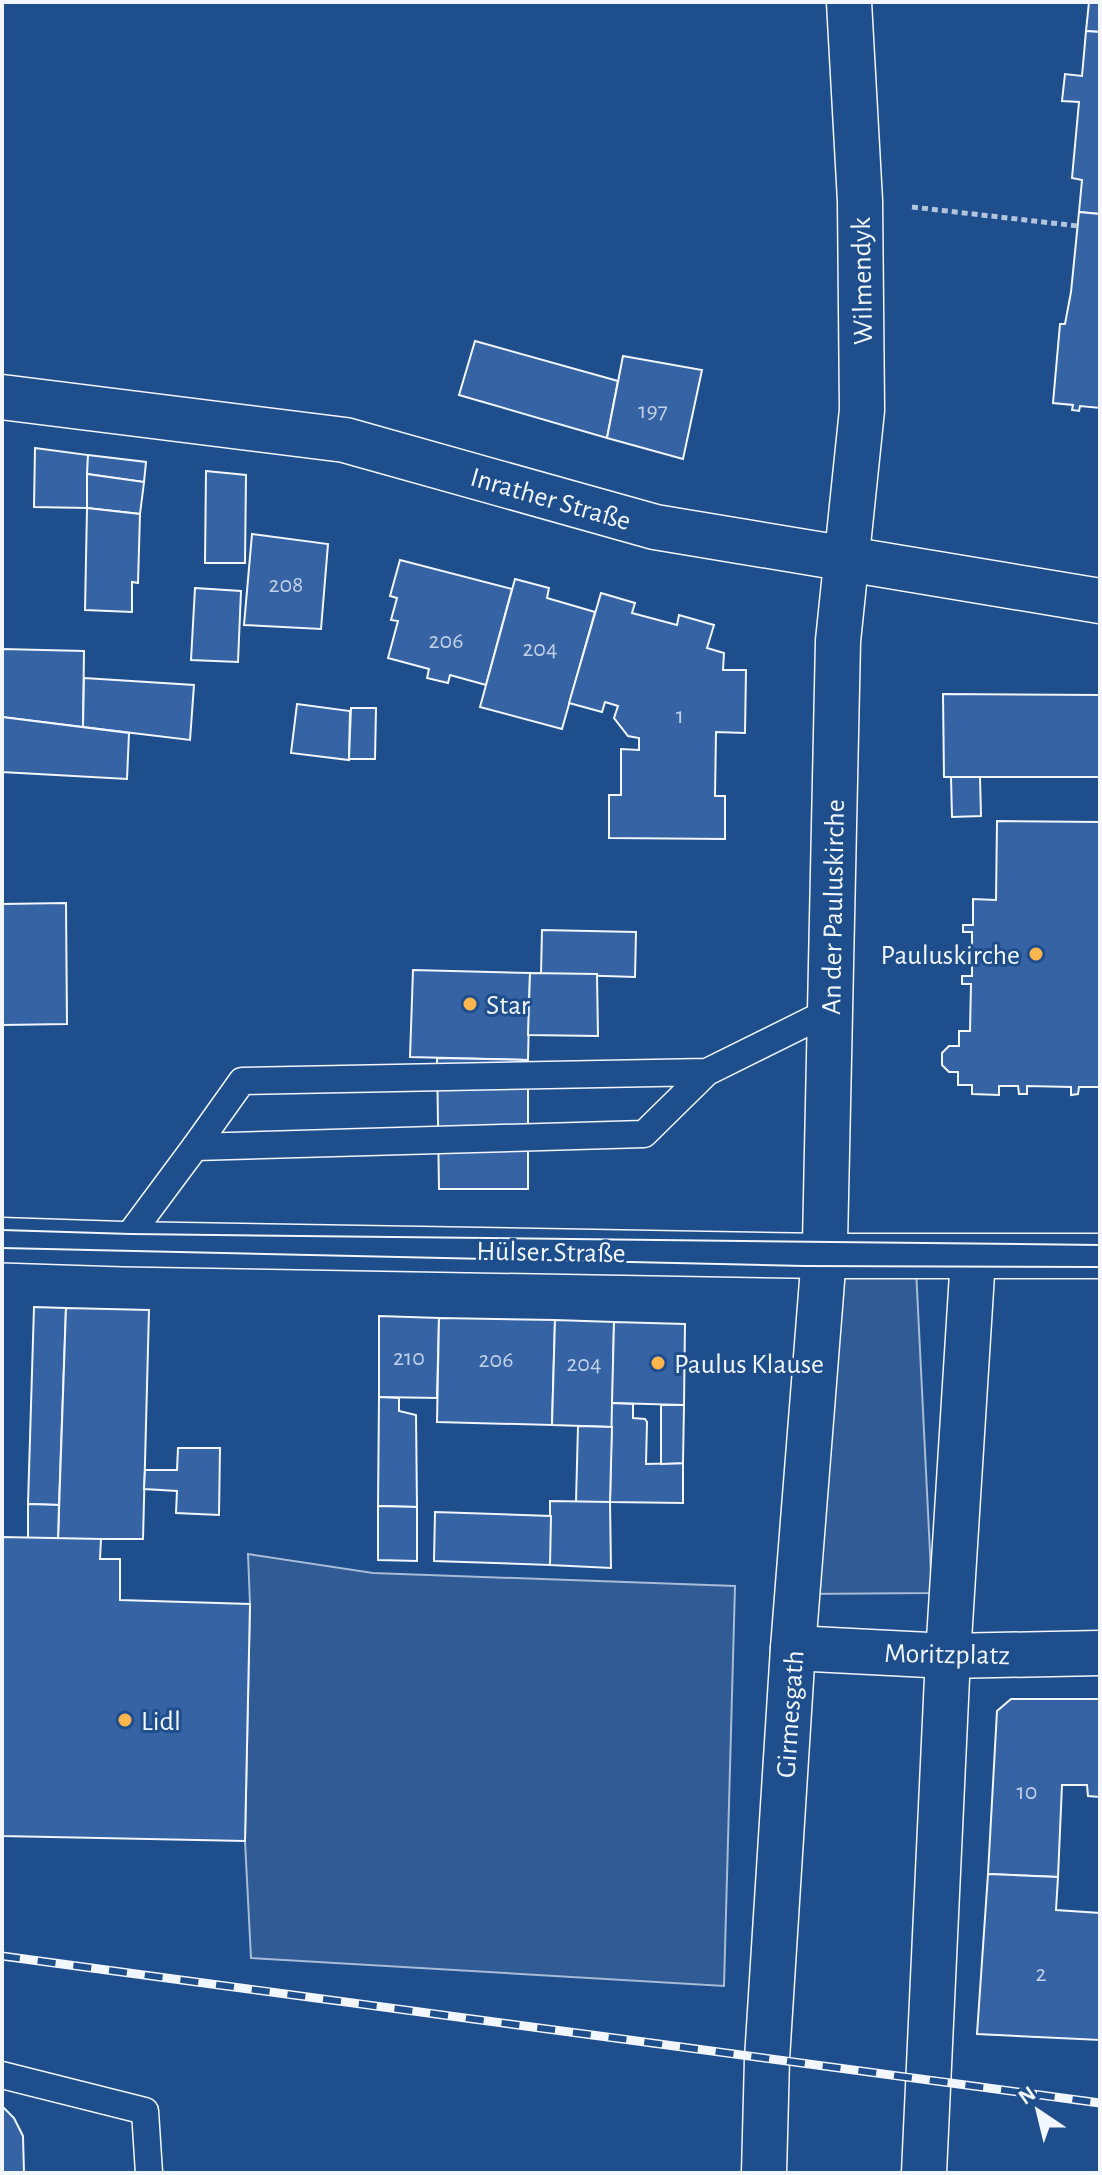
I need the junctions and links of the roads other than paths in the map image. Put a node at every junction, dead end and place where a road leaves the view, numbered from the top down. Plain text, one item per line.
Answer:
1 (849, 2) edge
2 (2, 397) edge
3 (848, 559) junction
4 (1100, 601) edge
5 (830, 1011) junction
6 (707, 1072) junction
7 (195, 1147) junction
8 (2, 1240) edge
9 (123, 1244) junction
10 (824, 1256) junction
11 (1100, 1256) edge
12 (973, 1258) junction
13 (793, 1648) junction
14 (1100, 1653) edge
15 (948, 1656) junction
16 (2, 2075) edge
17 (149, 2173) edge
18 (764, 2173) edge
19 (924, 2173) edge

1 - 3 street, Wilmendyk
2 - 3 street, Inrather Straße
3 - 4 street, Inrather Straße
3 - 5 street, An der Pauluskirche
5 - 6 lane
5 - 10 street, An der Pauluskirche
6 - 7 lane
6 - 7 lane
7 - 9 lane
8 - 9 street, Hülser Straße
9 - 10 street, Hülser Straße
10 - 12 street, Hülser Straße
10 - 13 street, Girmesgath
11 - 12 street, Hülser Straße
12 - 15 street
13 - 15 street, Moritzplatz
13 - 18 street, Girmesgath
14 - 15 street, Moritzplatz
15 - 19 street
16 - 17 lane

